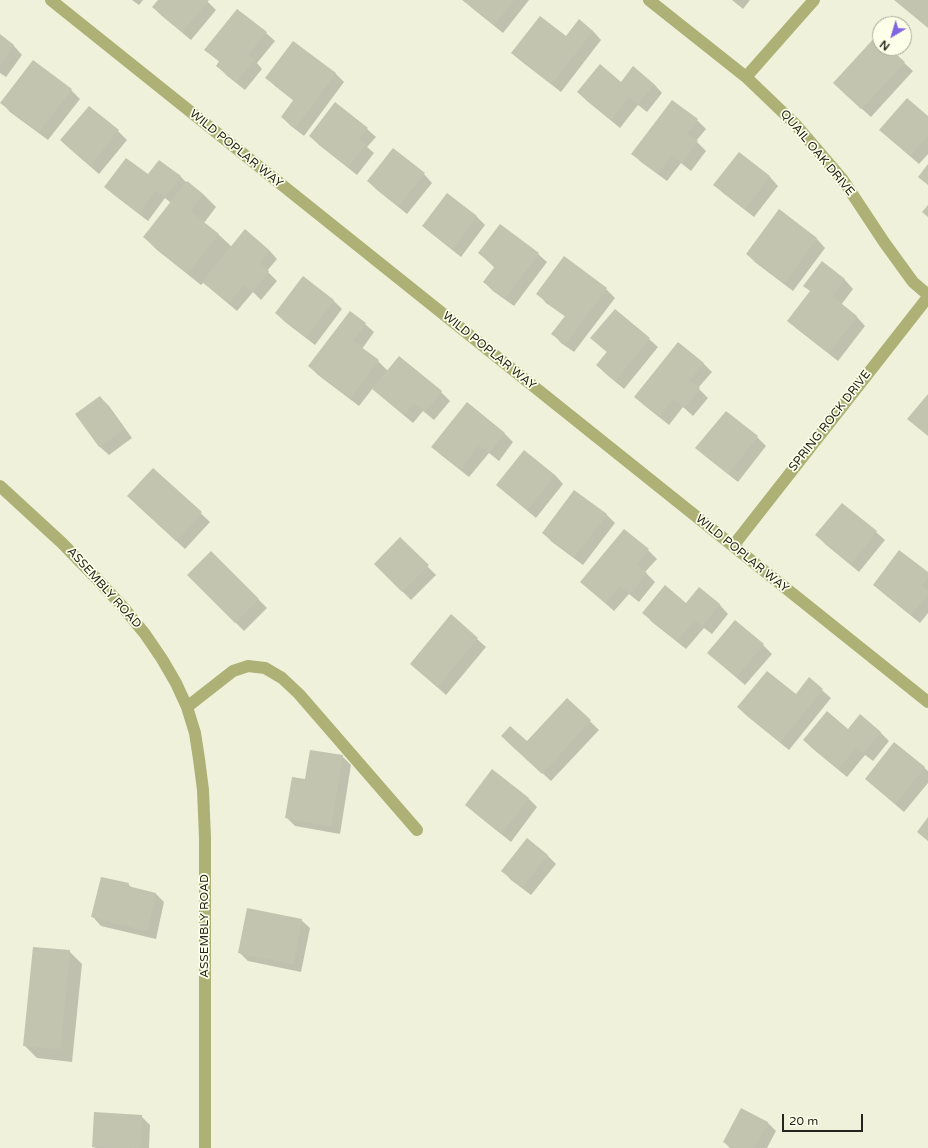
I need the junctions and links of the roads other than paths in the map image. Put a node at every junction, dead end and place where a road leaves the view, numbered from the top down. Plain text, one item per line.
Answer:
1 (51, 0) edge
2 (649, 0) edge
3 (814, 0) edge
4 (746, 77) junction
5 (928, 296) edge
6 (0, 486) edge
7 (732, 546) junction
8 (928, 702) edge
9 (187, 707) junction
10 (417, 830) dead end
11 (205, 1148) edge

1 - 7 street, WILD POPLAR WAY
2 - 4 street, QUAIL OAK DRIVE
3 - 4 street
4 - 5 street, QUAIL OAK DRIVE
5 - 7 street, SPRING ROCK DRIVE
6 - 9 street, ASSEMBLY ROAD
7 - 8 street, WILD POPLAR WAY
9 - 10 street
9 - 11 street, ASSEMBLY ROAD

